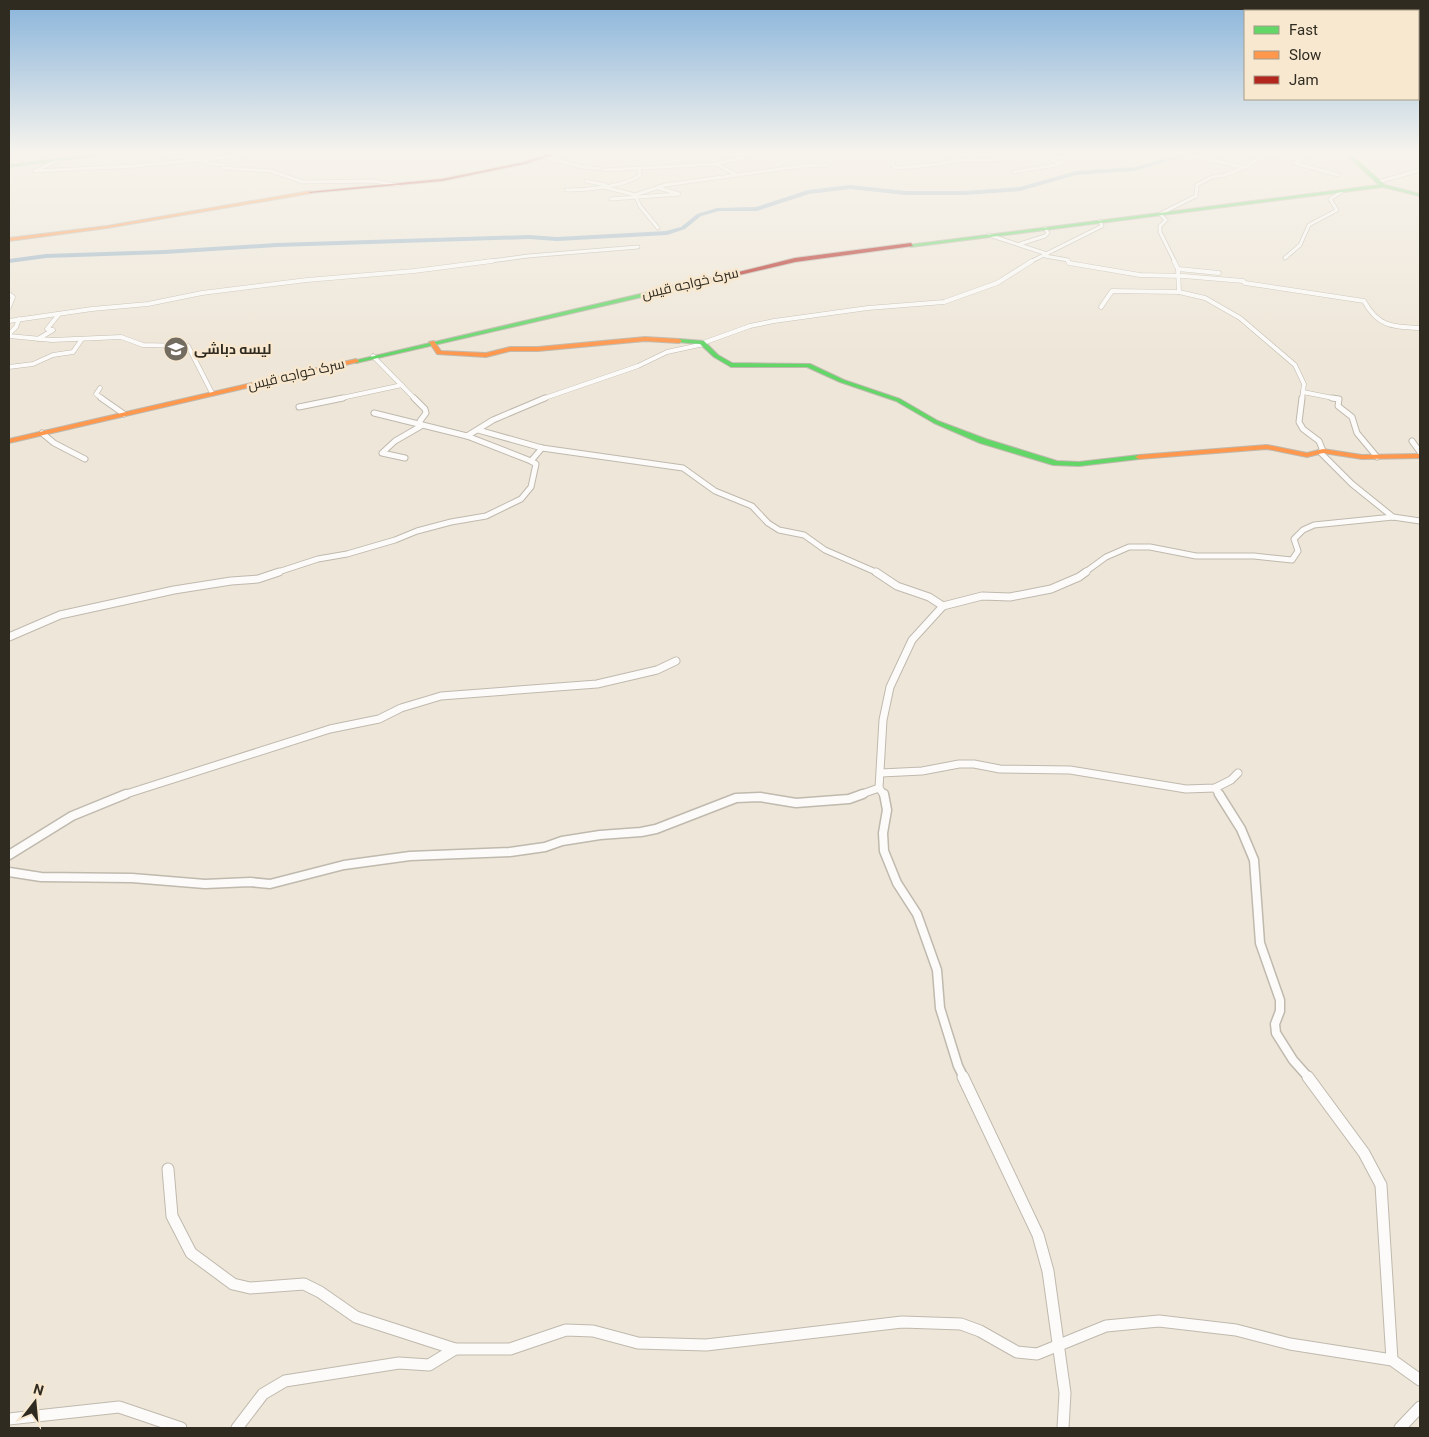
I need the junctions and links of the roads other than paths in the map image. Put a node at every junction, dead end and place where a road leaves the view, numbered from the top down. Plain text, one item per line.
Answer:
1 (140, 221) edge
2 (652, 221) edge
3 (1100, 221) joint
4 (1165, 221) edge
5 (1315, 221) edge
6 (658, 228) dead end
7 (1046, 228) junction
8 (989, 235) junction
9 (9, 240) edge
10 (1020, 244) junction
11 (638, 247) dead end
12 (1046, 255) junction
13 (1285, 258) dead end
14 (1178, 269) junction
15 (1219, 273) dead end
16 (1178, 277) junction
17 (1179, 292) junction
18 (9, 294) edge
19 (9, 307) edge
20 (1101, 307) dead end
21 (59, 314) junction
22 (9, 315) edge
23 (20, 319) junction
24 (9, 321) edge
25 (1420, 328) edge
26 (9, 335) edge
27 (16, 338) junction
28 (38, 339) junction
29 (82, 339) junction
30 (11, 342) dead end
31 (432, 342) junction
32 (704, 343) junction
33 (373, 356) junction
34 (9, 368) edge
35 (402, 385) junction
36 (100, 388) dead end
37 (1303, 392) junction
38 (212, 393) junction
39 (298, 408) dead end
40 (374, 413) dead end
41 (124, 414) junction
42 (421, 424) junction
43 (478, 430) junction
44 (42, 433) junction
45 (468, 436) junction
46 (9, 440) edge
47 (1412, 441) dead end
48 (542, 448) junction
49 (1322, 451) junction
50 (1420, 452) edge
51 (1420, 456) edge
52 (1378, 457) junction
53 (404, 458) dead end
54 (84, 459) dead end
55 (531, 461) junction
56 (1393, 517) junction
57 (1420, 521) edge
58 (943, 606) junction
59 (9, 637) edge
60 (676, 661) dead end
61 (881, 773) junction
62 (1238, 773) dead end
63 (879, 788) junction
64 (1215, 788) junction
65 (9, 855) edge
66 (9, 872) edge
67 (168, 1169) dead end
68 (1059, 1346) junction
69 (455, 1349) junction
70 (1392, 1360) junction
71 (1420, 1380) edge
72 (1420, 1407) edge
73 (9, 1419) edge
74 (181, 1428) edge
75 (237, 1428) edge
76 (1063, 1428) edge
77 (1402, 1428) edge

1 - 9 main road
2 - 6 street
3 - 7 main road, سرک خواجه قیس
3 - 12 street
4 - 14 street
5 - 13 street
7 - 8 main road, سرک خواجه قیس
7 - 10 street
8 - 10 street
8 - 31 main road, سرک خواجه قیس
10 - 12 street
11 - 21 street
12 - 16 street
12 - 32 street
14 - 15 street
14 - 16 street
16 - 17 street
16 - 25 street
17 - 20 street
17 - 37 street
18 - 19 street
21 - 23 street
21 - 28 street
22 - 24 street
23 - 24 street
23 - 26 street
26 - 27 street
27 - 28 street
27 - 30 street
28 - 29 street
29 - 34 street
29 - 38 street
31 - 32 main road
31 - 33 main road, سرک خواجه قیس
32 - 43 street
32 - 49 main road
33 - 35 street
33 - 38 main road, سرک خواجه قیس
35 - 39 street
35 - 42 street
36 - 41 street
37 - 49 street
37 - 52 street
38 - 41 main road, سرک خواجه قیس
40 - 42 street
41 - 44 main road, سرک خواجه قیس
42 - 45 street
42 - 53 street
43 - 45 street
43 - 48 street
44 - 46 main road, سرک خواجه قیس
44 - 54 street
45 - 55 street
47 - 50 street
48 - 55 street
48 - 58 street
49 - 52 main road
49 - 56 street
51 - 52 main road
55 - 59 street
56 - 57 street
56 - 58 street
58 - 61 street
60 - 65 street
61 - 63 street
61 - 64 street
62 - 64 street
63 - 66 street
63 - 68 street
64 - 70 street
67 - 69 street
68 - 69 street
68 - 70 street
68 - 76 street
69 - 75 street
70 - 71 street
72 - 77 street
73 - 74 street

